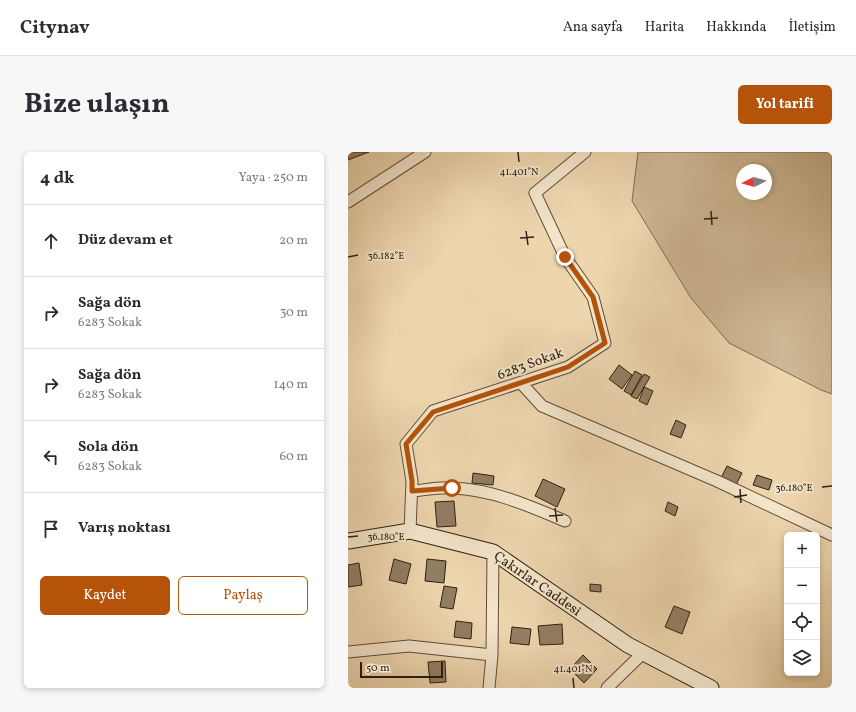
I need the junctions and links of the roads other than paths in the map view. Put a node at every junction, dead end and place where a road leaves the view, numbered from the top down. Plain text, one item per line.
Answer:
1 (425, 152) edge
2 (585, 152) edge
3 (348, 202) edge
4 (521, 383) junction
5 (412, 491) junction
6 (565, 521) dead end
7 (410, 531) junction
8 (832, 535) edge
9 (348, 541) edge
10 (493, 552) junction
11 (348, 652) edge
12 (643, 653) junction
13 (492, 655) junction
14 (489, 688) edge
15 (607, 688) edge
16 (711, 688) edge

1 - 3 street
2 - 4 street, 6283 Sokak
4 - 5 street, 6283 Sokak
4 - 8 street
5 - 6 street
5 - 7 street, 6283 Sokak
7 - 9 street, Çakırlar Caddesi
7 - 10 street, Çakırlar Caddesi
10 - 12 street, Çakırlar Caddesi
10 - 13 street
11 - 13 street
12 - 15 street
12 - 16 street, Çakırlar Caddesi
13 - 14 street

